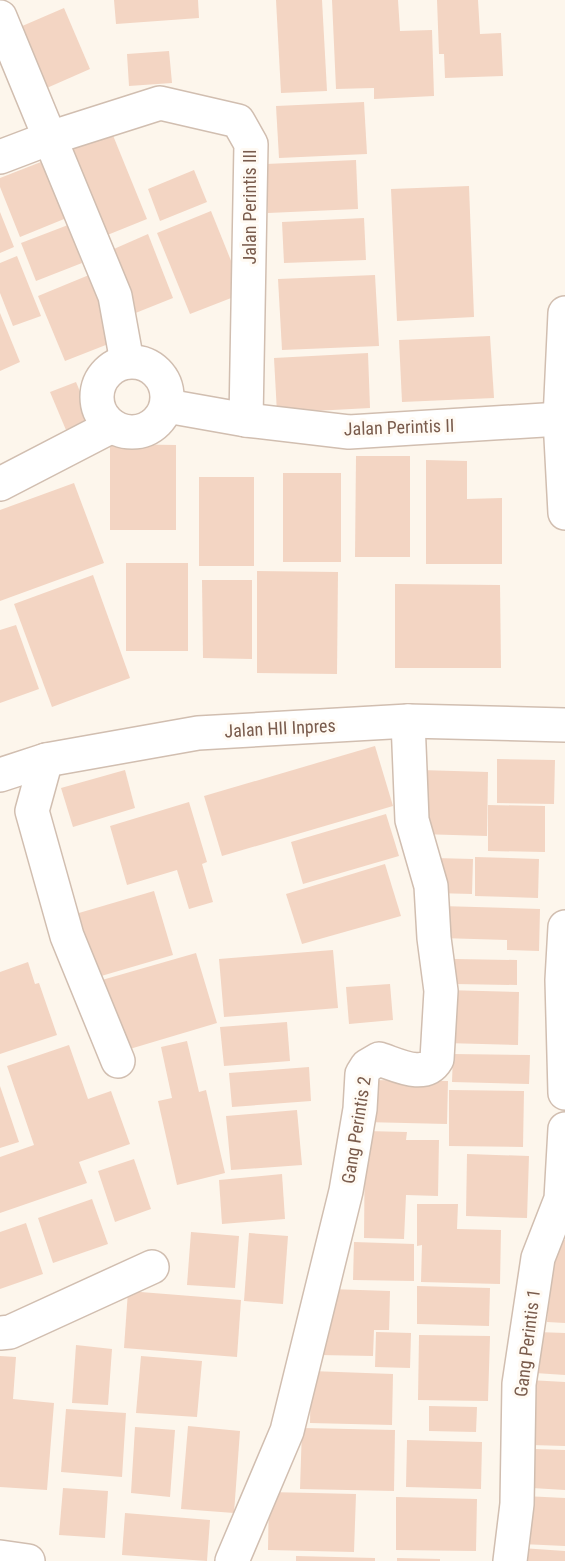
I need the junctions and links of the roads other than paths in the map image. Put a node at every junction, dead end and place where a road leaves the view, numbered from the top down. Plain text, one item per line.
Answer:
1 (0, 17) edge
2 (50, 138) junction
3 (0, 157) edge
4 (565, 313) edge
5 (127, 362) junction
6 (167, 406) junction
7 (560, 419) junction
8 (246, 420) junction
9 (112, 426) junction
10 (0, 484) edge
11 (565, 513) edge
12 (408, 721) junction
13 (565, 725) edge
14 (46, 760) junction
15 (0, 775) edge
16 (565, 927) edge
17 (118, 1061) dead end
18 (565, 1093) edge
19 (565, 1129) edge
20 (152, 1267) dead end
21 (0, 1333) edge
22 (0, 1557) edge
23 (28, 1561) edge
24 (232, 1561) edge
25 (510, 1561) edge

1 - 2 street
2 - 3 street, Jalan Perintis III
2 - 5 street
2 - 8 street, Jalan Perintis III
4 - 7 street
5 - 6 street
5 - 9 street
6 - 8 street, Jalan Perintis II
6 - 9 street
7 - 8 street, Jalan Perintis II
7 - 11 street
9 - 10 street
12 - 13 street, Jalan HII Inpres
12 - 14 street, Jalan HII Inpres
12 - 24 street, Gang Perintis 2
14 - 15 street, Jalan HII Inpres
14 - 17 street
16 - 18 street
19 - 25 street, Gang Perintis 1
20 - 21 street
22 - 23 street

